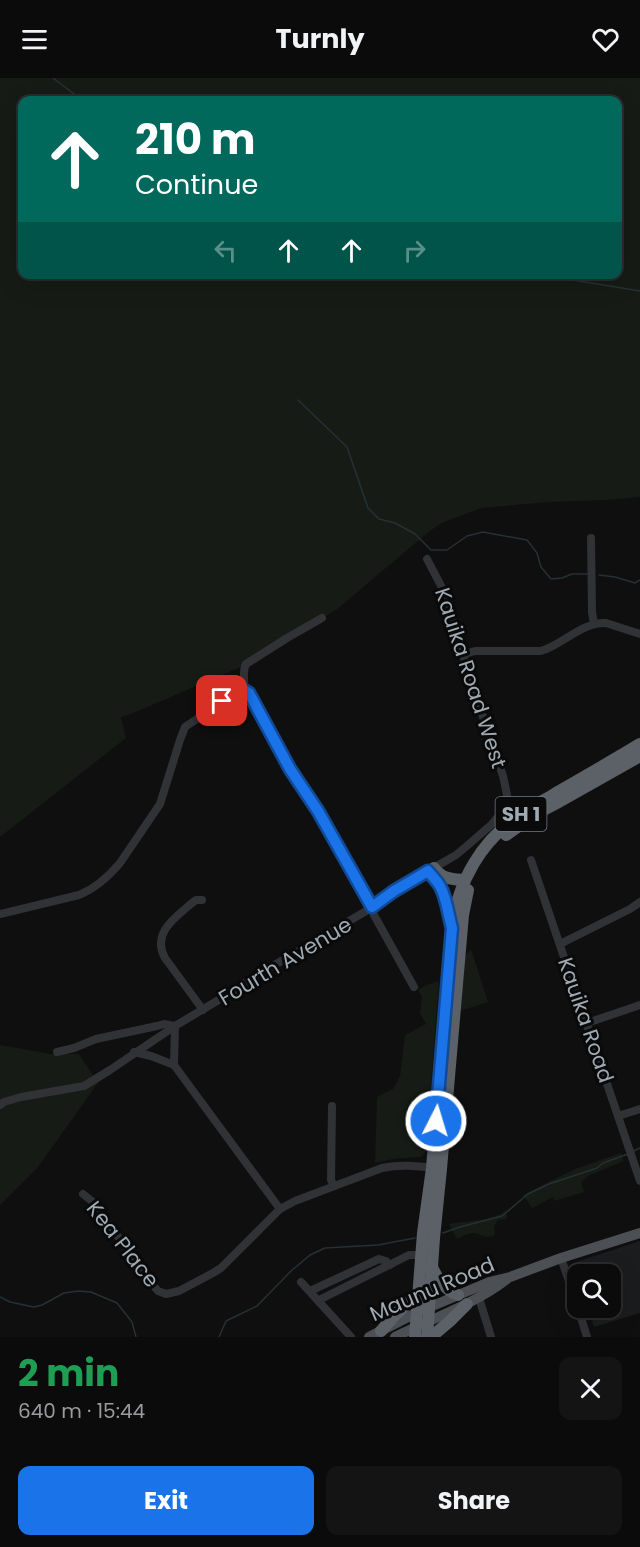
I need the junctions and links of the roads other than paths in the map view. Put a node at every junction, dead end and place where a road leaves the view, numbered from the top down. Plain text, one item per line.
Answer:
1 (591, 538) dead end
2 (427, 559) dead end
3 (322, 618) dead end
4 (594, 624) junction
5 (640, 634) edge
6 (465, 654) junction
7 (244, 690) junction
8 (640, 744) edge
9 (640, 756) edge
10 (507, 799) joint
11 (531, 860) dead end
12 (431, 869) junction
13 (464, 880) junction
14 (201, 900) dead end
15 (640, 902) edge
16 (372, 907) junction
17 (0, 914) edge
18 (452, 928) junction
19 (560, 944) junction
20 (414, 987) dead end
21 (640, 1005) edge
22 (203, 1010) junction
23 (587, 1023) junction
24 (175, 1026) junction
25 (57, 1052) dead end
26 (134, 1052) junction
27 (174, 1065) junction
28 (444, 1074) junction
29 (0, 1106) edge
30 (332, 1106) dead end
31 (640, 1108) edge
32 (618, 1116) junction
33 (437, 1168) junction
34 (640, 1181) edge
35 (334, 1186) junction
36 (83, 1194) dead end
37 (280, 1209) junction
38 (640, 1233) edge
39 (421, 1255) junction
40 (561, 1258) junction
41 (390, 1265) junction
42 (431, 1266) junction
43 (567, 1275) edge
44 (510, 1277) junction
45 (301, 1281) dead end
46 (310, 1291) junction
47 (417, 1295) junction
48 (479, 1298) junction
49 (462, 1299) junction
50 (319, 1300) junction
51 (428, 1315) junction
52 (581, 1318) edge
53 (416, 1326) edge
54 (381, 1331) junction
55 (351, 1337) edge
56 (369, 1337) edge
57 (395, 1337) edge
58 (429, 1337) edge
59 (491, 1337) edge
60 (587, 1337) edge

1 - 4 street
2 - 6 street, Kauika Road West
3 - 7 street
4 - 5 street
4 - 6 street
6 - 10 street, Kauika Road West
7 - 16 street
7 - 17 street
8 - 13 highway, SH 1
9 - 28 highway, SH 1
10 - 12 street, Fourth Avenue
11 - 19 street, Kauika Road
12 - 13 highway
12 - 16 street, Fourth Avenue
12 - 18 highway
13 - 18 highway, SH 1
14 - 22 street
15 - 19 street
16 - 20 street
16 - 22 street, Fourth Avenue
18 - 28 highway, SH 1
19 - 23 street, Kauika Road
21 - 23 street
22 - 24 street, Fourth Avenue
23 - 32 street, Kauika Road
24 - 25 street
24 - 26 street, Fourth Avenue
24 - 27 street
26 - 27 street
26 - 29 street, Fourth Avenue
27 - 37 street
28 - 33 highway, SH 1
30 - 35 street
31 - 32 street
32 - 34 street, Kauika Road
33 - 35 street
33 - 39 highway, SH 1
33 - 42 highway, SH 1
35 - 37 street
36 - 37 street, Kea Place
38 - 40 main road, Maunu Road
39 - 41 street
39 - 47 highway, SH 1
40 - 43 street
40 - 44 main road, Maunu Road
41 - 46 street
41 - 50 street
42 - 49 highway
42 - 51 highway, SH 1
44 - 48 main road, Maunu Road
44 - 49 main road, Maunu Road
45 - 46 street
46 - 50 street
47 - 53 highway, SH 1
47 - 54 highway
48 - 49 main road, Maunu Road
48 - 59 street
49 - 51 main road, Maunu Road
49 - 58 highway
50 - 55 street
51 - 53 main road, Maunu Road
51 - 58 highway, SH 1
52 - 60 street
53 - 54 main road, Maunu Road
53 - 57 main road, Maunu Road
54 - 56 main road, Maunu Road

